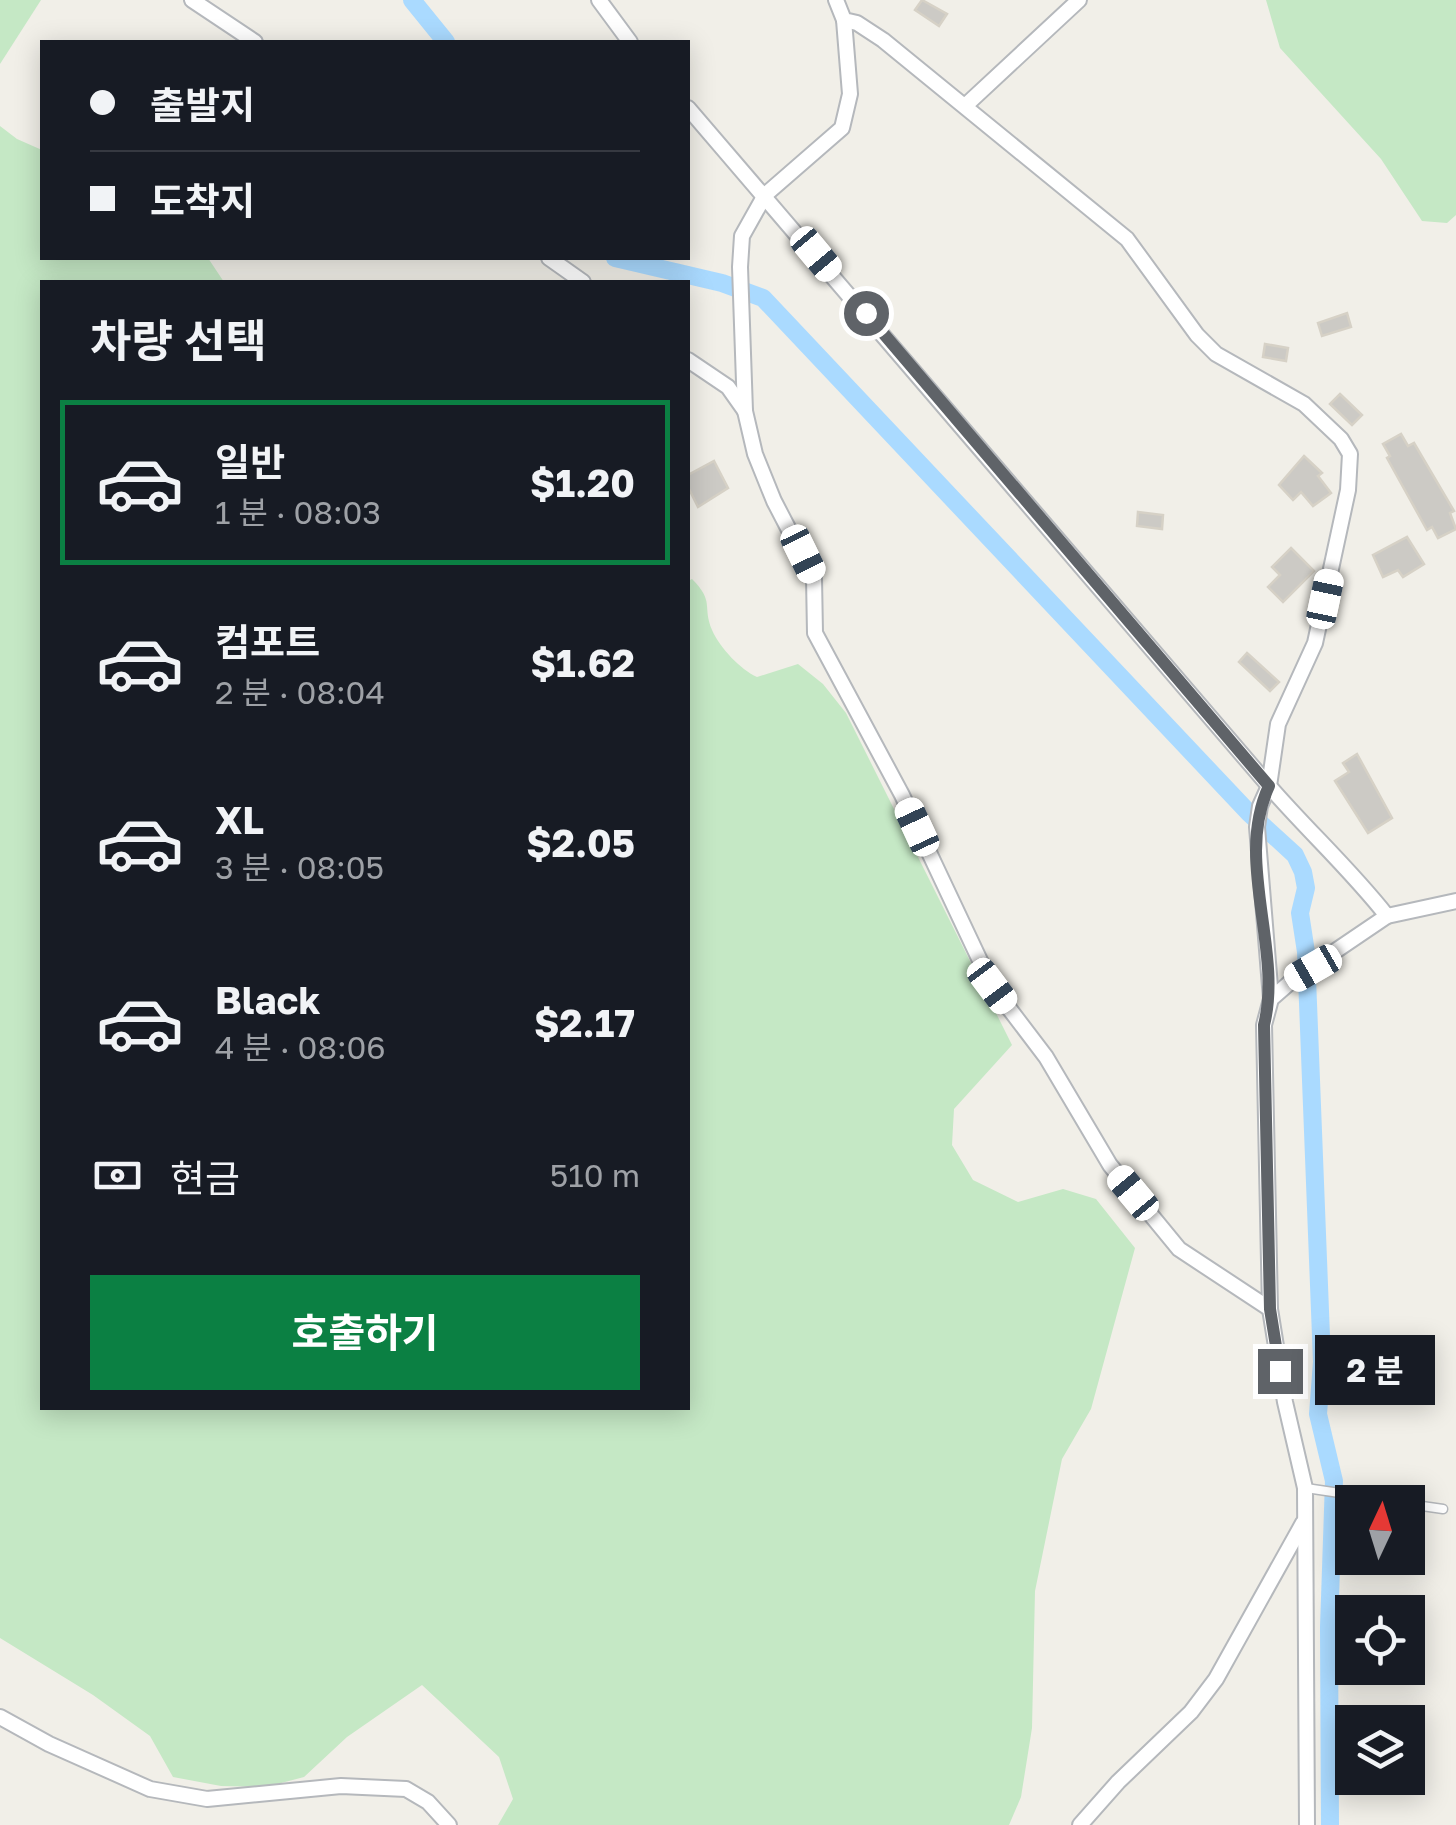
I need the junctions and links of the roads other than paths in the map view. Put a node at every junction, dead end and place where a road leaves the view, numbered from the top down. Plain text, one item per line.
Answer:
1 (192, 0) edge
2 (599, 0) edge
3 (836, 0) edge
4 (1079, 0) edge
5 (844, 20) junction
6 (251, 40) edge
7 (629, 40) edge
8 (965, 106) junction
9 (690, 110) edge
10 (765, 194) junction
11 (552, 260) edge
12 (580, 280) edge
13 (690, 361) edge
14 (746, 411) junction
15 (1269, 786) junction
16 (1456, 901) edge
17 (1387, 916) junction
18 (1272, 999) junction
19 (1270, 1309) junction
20 (1305, 1488) junction
21 (1335, 1494) edge
22 (1425, 1506) edge
23 (1444, 1509) dead end
24 (1304, 1521) junction
25 (0, 1718) edge
26 (448, 1825) edge
27 (1080, 1825) edge
28 (1307, 1825) edge

1 - 6 street
2 - 7 street
3 - 5 street
4 - 8 street
5 - 8 street
5 - 10 street
8 - 15 street
9 - 10 street
10 - 14 street
10 - 15 street
11 - 12 street
13 - 14 street
14 - 19 street
15 - 17 street
15 - 18 street
16 - 17 street
17 - 18 street
18 - 19 street
19 - 20 street
20 - 21 lane
20 - 24 street
22 - 23 lane
24 - 27 street
24 - 28 street
25 - 26 street

